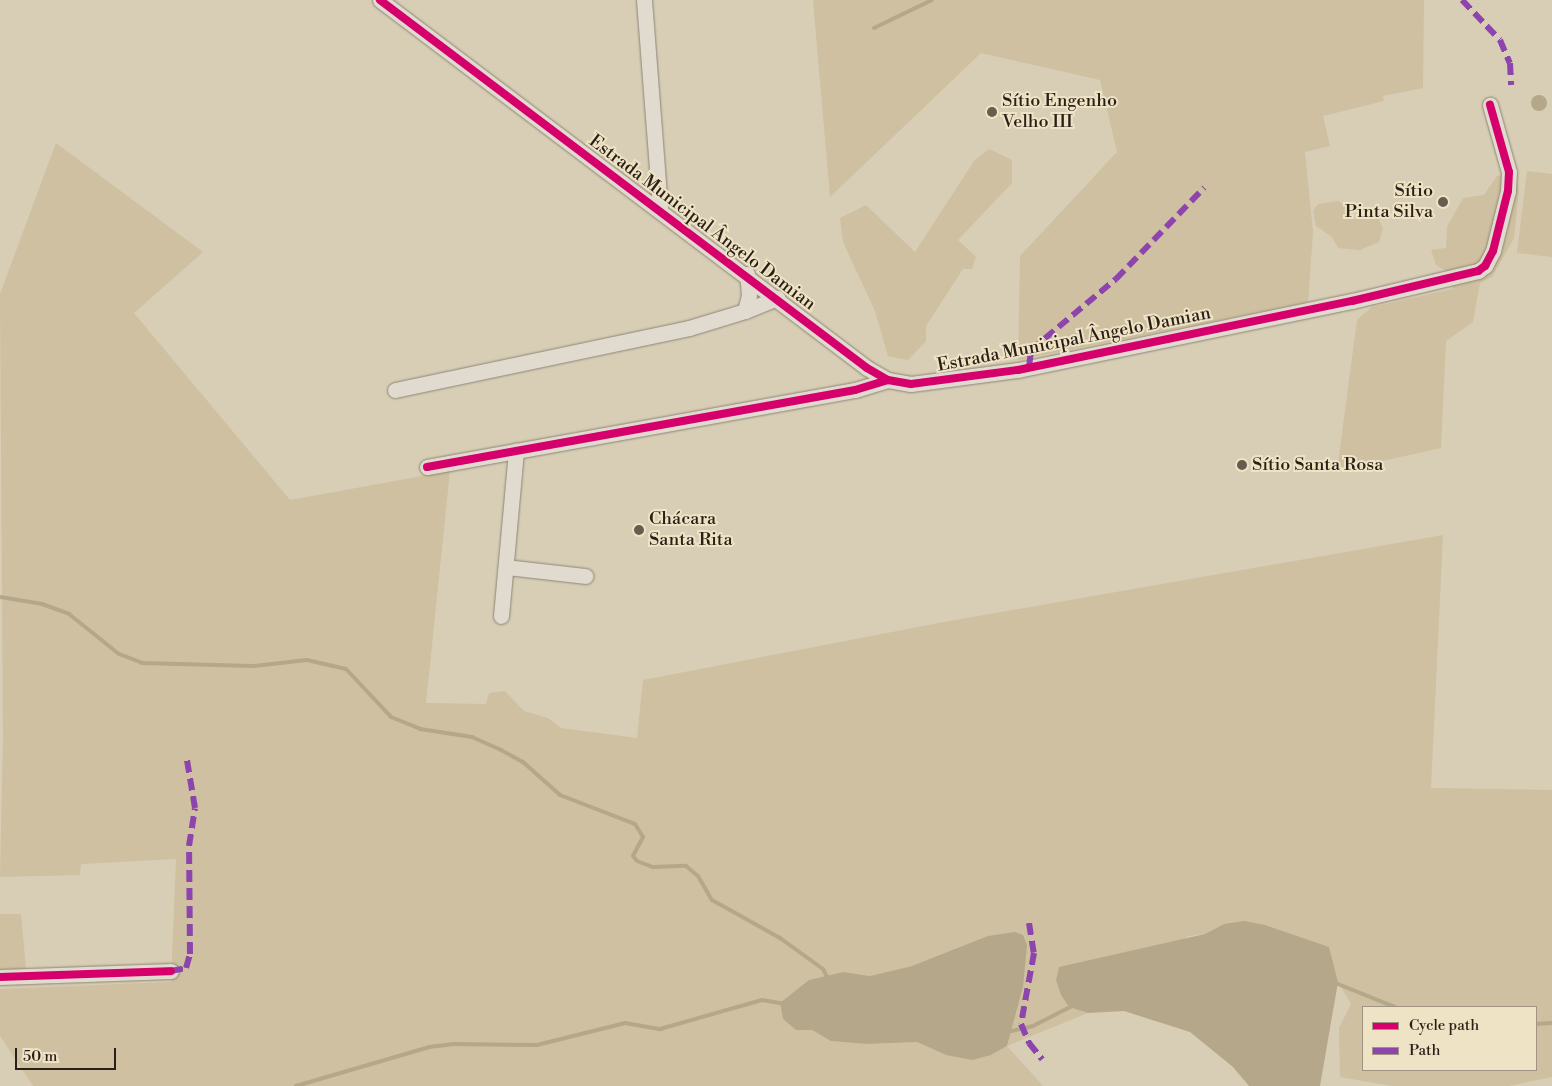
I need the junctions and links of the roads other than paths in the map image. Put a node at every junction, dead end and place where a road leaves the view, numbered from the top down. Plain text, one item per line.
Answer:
1 (380, 0) edge
2 (644, 0) edge
3 (1490, 106) dead end
4 (660, 209) junction
5 (746, 274) junction
6 (777, 298) junction
7 (745, 311) junction
8 (888, 380) junction
9 (394, 390) dead end
10 (516, 451) junction
11 (428, 467) dead end
12 (506, 567) junction
13 (585, 576) dead end
14 (501, 616) dead end
15 (171, 971) dead end
16 (0, 977) edge

1 - 4 street, Estrada Municipal Ângelo Damian
2 - 4 street
3 - 8 street, Estrada Municipal Ângelo Damian
4 - 5 street, Estrada Municipal Ângelo Damian
5 - 6 street, Estrada Municipal Ângelo Damian
5 - 7 street
6 - 7 street
6 - 8 street, Estrada Municipal Ângelo Damian
7 - 9 street
8 - 10 street
10 - 11 street
10 - 12 street
12 - 13 street
12 - 14 street
15 - 16 street

